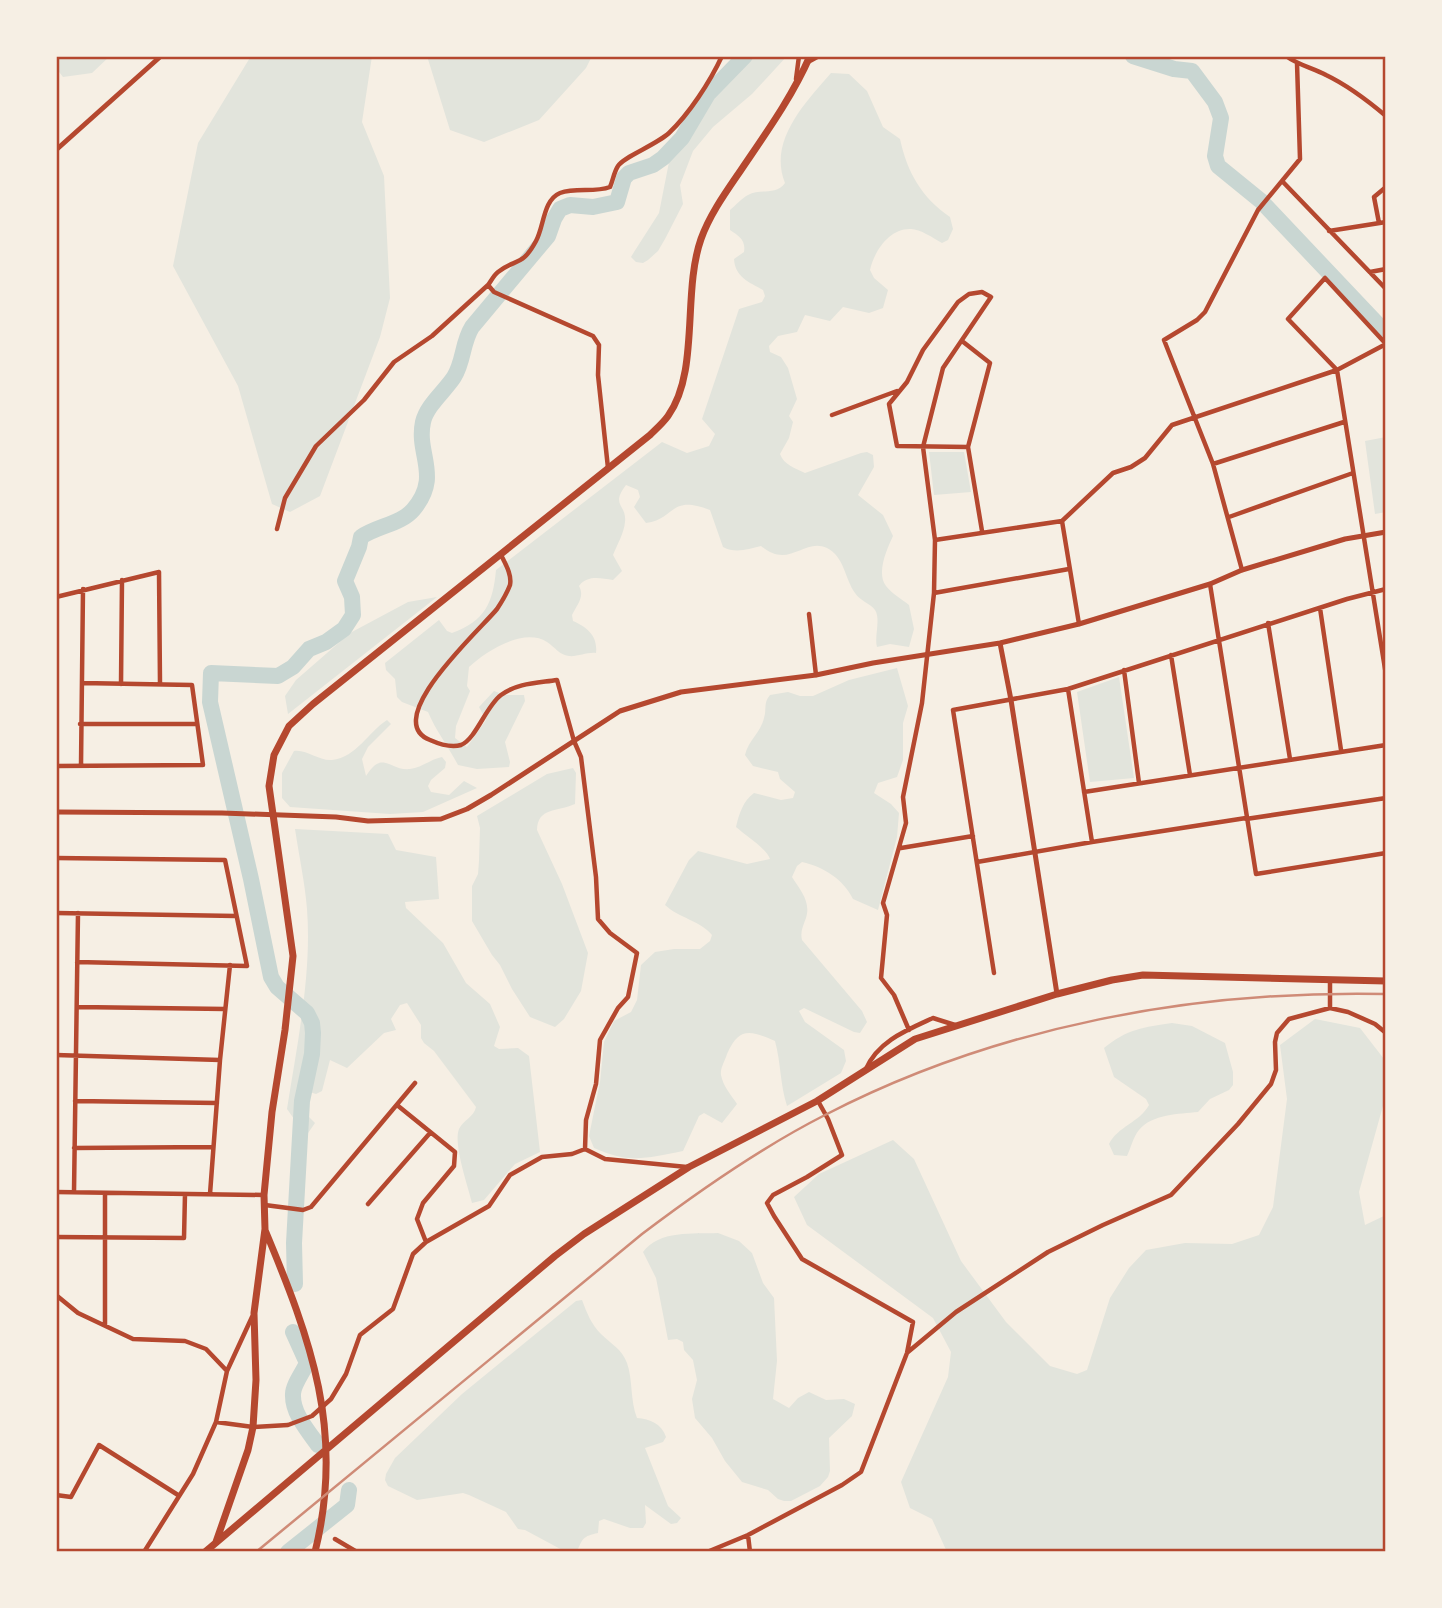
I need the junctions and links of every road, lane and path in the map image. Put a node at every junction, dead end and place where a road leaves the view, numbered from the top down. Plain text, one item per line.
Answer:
1 (161, 56) edge
2 (722, 56) edge
3 (799, 56) edge
4 (819, 56) edge
5 (1286, 56) edge
6 (808, 59) edge
7 (1297, 63) junction
8 (795, 86) junction
9 (1386, 117) edge
10 (56, 150) edge
11 (1283, 182) junction
12 (1386, 187) edge
13 (1386, 222) edge
14 (1379, 223) junction
15 (1329, 231) junction
16 (1386, 270) edge
17 (1370, 272) junction
18 (488, 285) junction
19 (1386, 289) edge
20 (962, 341) junction
21 (1386, 344) edge
22 (1336, 369) junction
23 (898, 391) junction
24 (832, 415) dead end
25 (1195, 416) junction
26 (1344, 422) junction
27 (923, 447) junction
28 (968, 447) junction
29 (1213, 464) junction
30 (608, 468) junction
31 (1353, 472) junction
32 (1229, 517) junction
33 (1062, 522) junction
34 (277, 529) dead end
35 (982, 531) junction
36 (1386, 531) edge
37 (1363, 535) junction
38 (935, 540) junction
39 (501, 555) junction
40 (1069, 569) junction
41 (1242, 570) junction
42 (122, 579) junction
43 (1210, 584) junction
44 (83, 589) junction
45 (1386, 589) edge
46 (1371, 591) junction
47 (934, 593) junction
48 (56, 597) edge
49 (1320, 608) junction
50 (809, 614) dead end
51 (1079, 624) junction
52 (1268, 624) junction
53 (1219, 639) junction
54 (1383, 641) edge
55 (1000, 643) junction
56 (926, 654) junction
57 (1171, 655) junction
58 (1124, 670) junction
59 (817, 675) junction
60 (1386, 676) edge
61 (82, 683) junction
62 (121, 684) junction
63 (160, 684) junction
64 (1068, 689) junction
65 (1011, 700) junction
66 (80, 724) junction
67 (196, 724) junction
68 (574, 741) junction
69 (1386, 745) edge
70 (1341, 750) junction
71 (1290, 759) junction
72 (56, 765) edge
73 (81, 766) junction
74 (1239, 767) junction
75 (1190, 775) junction
76 (1139, 783) junction
77 (1084, 792) junction
78 (1386, 798) edge
79 (56, 812) edge
80 (273, 816) junction
81 (1246, 819) junction
82 (973, 836) junction
83 (1091, 842) junction
84 (901, 848) junction
85 (1035, 852) junction
86 (1386, 853) edge
87 (56, 858) edge
88 (976, 862) junction
89 (56, 913) edge
90 (78, 913) junction
91 (236, 916) junction
92 (77, 962) junction
93 (230, 965) junction
94 (994, 973) dead end
95 (1330, 979) junction
96 (1386, 981) edge
97 (1057, 994) junction
98 (78, 1007) junction
99 (1330, 1008) junction
100 (225, 1009) junction
101 (957, 1026) junction
102 (909, 1030) junction
103 (1386, 1033) edge
104 (56, 1055) edge
105 (76, 1055) junction
106 (220, 1060) junction
107 (865, 1070) junction
108 (415, 1083) dead end
109 (75, 1101) junction
110 (817, 1101) junction
111 (216, 1104) junction
112 (397, 1105) junction
113 (430, 1133) junction
114 (213, 1147) junction
115 (74, 1148) junction
116 (585, 1149) junction
117 (689, 1167) junction
118 (56, 1192) edge
119 (74, 1192) junction
120 (105, 1193) junction
121 (185, 1194) junction
122 (210, 1194) junction
123 (264, 1195) junction
124 (368, 1204) dead end
125 (264, 1205) junction
126 (265, 1229) junction
127 (56, 1237) edge
128 (105, 1239) junction
129 (426, 1242) junction
130 (56, 1295) edge
131 (254, 1313) junction
132 (105, 1325) junction
133 (907, 1353) junction
134 (227, 1371) junction
135 (216, 1422) junction
136 (253, 1427) junction
137 (178, 1494) junction
138 (56, 1495) edge
139 (748, 1535) junction
140 (335, 1539) dead end
141 (216, 1542) junction
142 (144, 1552) edge
143 (205, 1552) edge
144 (315, 1552) edge
145 (357, 1552) edge
146 (707, 1552) edge
147 (750, 1552) edge

1 - 10 street
2 - 18 street
3 - 8 street
4 - 6 street
5 - 7 street
6 - 8 highway
7 - 9 street
7 - 11 street
8 - 30 highway
11 - 15 street
11 - 25 street
12 - 14 street
13 - 14 street
14 - 15 street
15 - 17 street
16 - 17 street
17 - 19 street
18 - 30 street
18 - 34 street
20 - 23 street
20 - 27 street
20 - 28 street
21 - 22 street
21 - 22 street
22 - 25 street
22 - 26 street
23 - 24 street
23 - 27 street
25 - 29 street
25 - 33 street
26 - 29 street
26 - 31 street
27 - 28 street
27 - 38 street
28 - 35 street
29 - 32 street
30 - 39 highway
31 - 32 street
31 - 37 street
32 - 41 street
33 - 35 street
33 - 40 street
35 - 38 street
36 - 37 street
37 - 41 street
37 - 46 street
38 - 47 street
39 - 68 street
39 - 80 highway
40 - 47 street
40 - 51 street
41 - 43 street
42 - 44 street
42 - 62 street
42 - 63 street
43 - 51 street
43 - 53 street
44 - 48 street
44 - 61 street
45 - 46 street
46 - 49 street
46 - 54 street
47 - 56 street
49 - 52 street
49 - 70 street
50 - 59 street
51 - 55 street
52 - 53 street
52 - 71 street
53 - 57 street
53 - 74 street
54 - 60 street
55 - 56 street
55 - 65 street
56 - 59 street
56 - 84 street
57 - 58 street
57 - 75 street
58 - 64 street
58 - 76 street
59 - 68 street
61 - 62 street
61 - 66 street
62 - 63 street
63 - 67 street
64 - 65 street
64 - 77 street
65 - 82 street
65 - 85 street
66 - 67 street
66 - 73 street
67 - 73 street
68 - 80 street
68 - 116 street
69 - 70 street
70 - 71 street
71 - 74 street
72 - 73 street
74 - 75 street
74 - 81 street
75 - 76 street
76 - 77 street
77 - 83 street
78 - 81 street
79 - 80 street
80 - 123 highway
81 - 83 street
81 - 86 street
82 - 84 street
82 - 88 street
83 - 85 street
84 - 102 street
85 - 88 street
85 - 97 street
87 - 91 street
88 - 94 street
89 - 90 street
90 - 91 street
90 - 92 street
91 - 93 street
92 - 93 street
92 - 98 street
93 - 100 street
95 - 96 highway
95 - 97 highway
95 - 99 street
97 - 101 highway
98 - 100 street
98 - 105 street
99 - 103 street
99 - 133 street
100 - 106 street
101 - 102 street
101 - 107 highway
102 - 107 street
104 - 105 street
105 - 106 street
105 - 109 street
106 - 111 street
107 - 110 highway
108 - 112 street
109 - 111 street
109 - 115 street
110 - 117 highway
110 - 133 street
111 - 114 street
112 - 113 street
112 - 125 street
113 - 124 street
113 - 129 street
114 - 115 street
114 - 122 street
115 - 119 street
116 - 117 street
116 - 129 street
117 - 141 highway
118 - 119 street
119 - 120 street
120 - 121 street
120 - 128 street
121 - 122 street
121 - 128 street
122 - 123 street
123 - 125 highway
125 - 126 highway
126 - 131 highway
126 - 144 highway
127 - 128 street
128 - 132 street
129 - 136 street
130 - 132 street
131 - 134 street
131 - 136 highway
132 - 134 street
133 - 139 street
134 - 135 street
135 - 136 street
135 - 137 street
136 - 141 highway
137 - 138 street
137 - 142 street
139 - 146 street
139 - 147 street
140 - 145 street
141 - 143 highway

